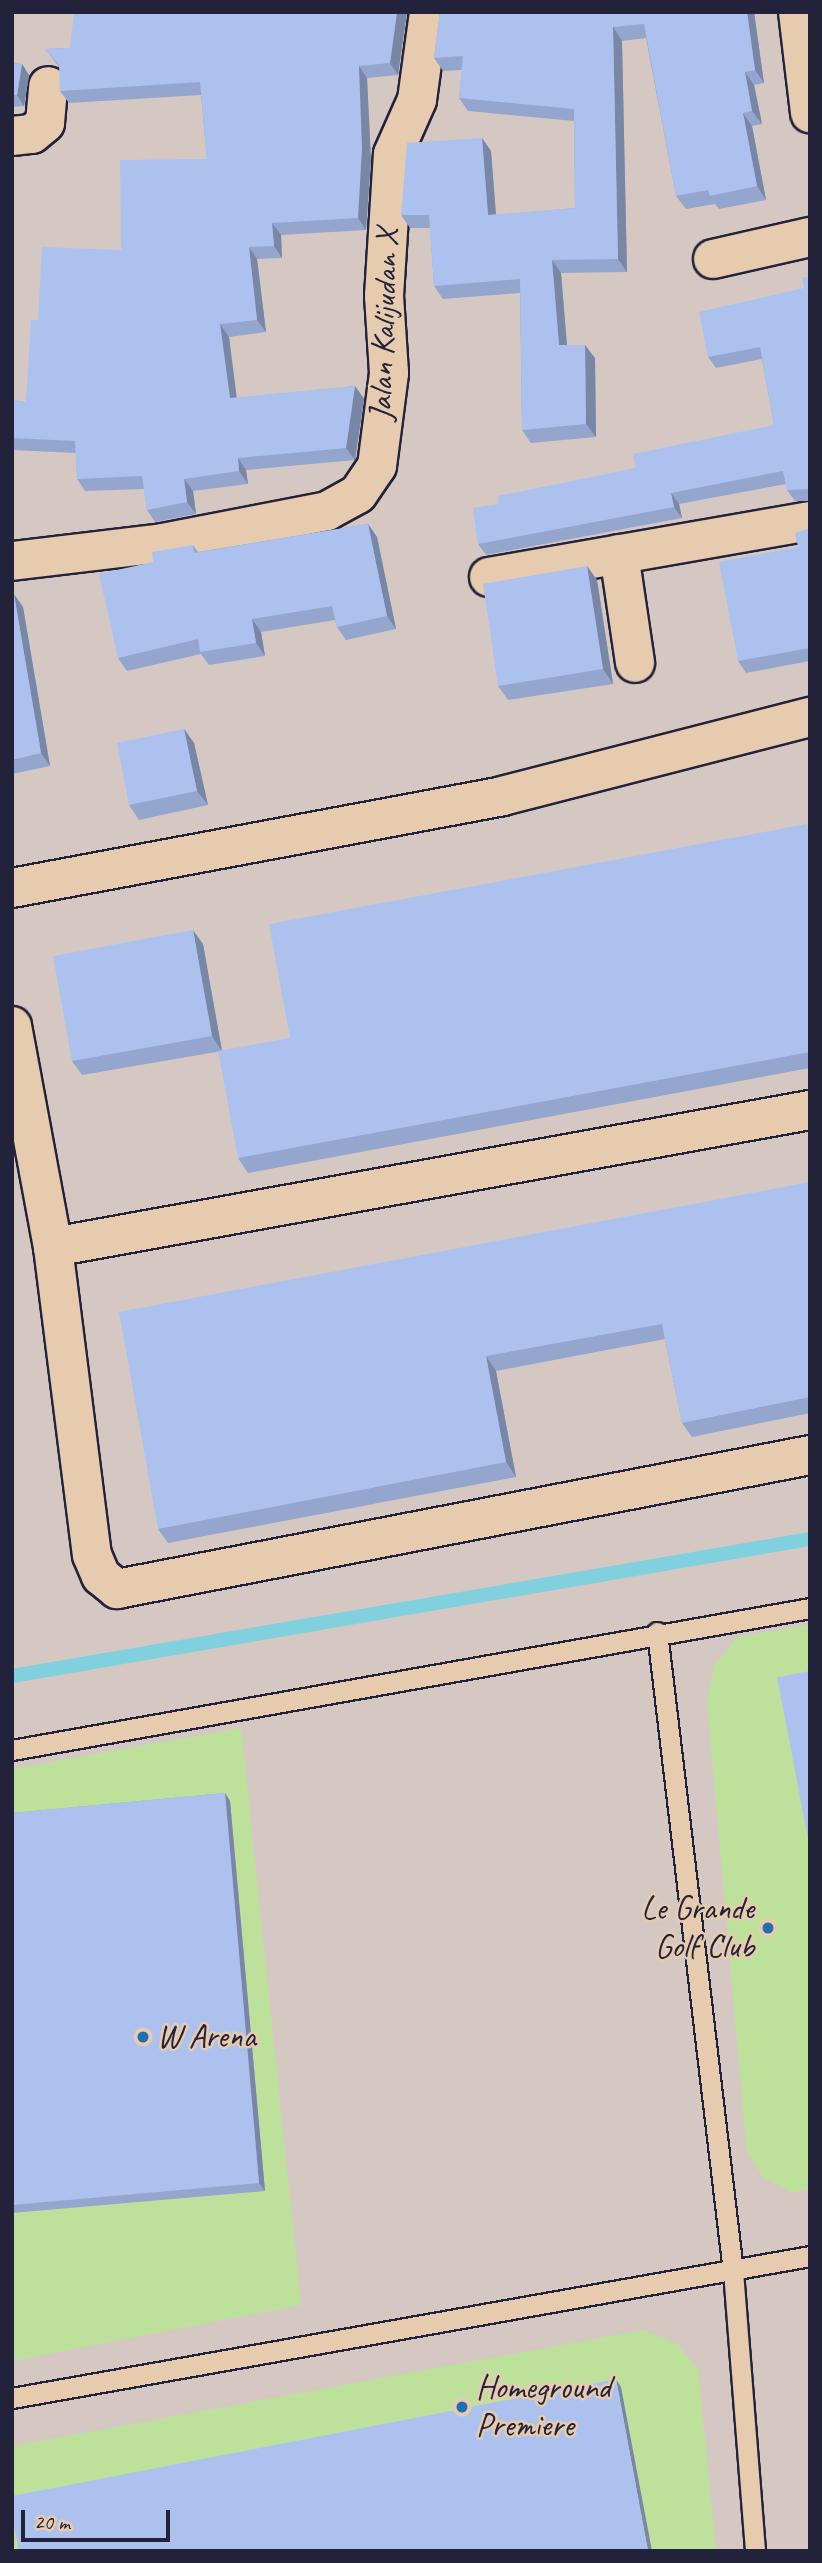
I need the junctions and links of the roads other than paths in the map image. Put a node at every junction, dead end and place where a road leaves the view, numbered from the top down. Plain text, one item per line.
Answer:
1 (429, 12) edge
2 (798, 12) edge
3 (48, 86) dead end
4 (810, 113) edge
5 (12, 136) edge
6 (810, 237) edge
7 (713, 259) dead end
8 (810, 520) edge
9 (620, 554) junction
10 (12, 561) edge
11 (489, 577) dead end
12 (635, 663) dead end
13 (810, 717) edge
14 (12, 888) edge
15 (12, 1026) edge
16 (810, 1110) edge
17 (53, 1247) junction
18 (810, 1455) edge
19 (810, 1608) edge
20 (657, 1632) junction
21 (12, 1750) edge
22 (810, 2256) edge
23 (733, 2271) junction
24 (12, 2398) edge
25 (755, 2551) edge

1 - 10 street, Jalan Kalijudan X
2 - 4 street
3 - 5 street
6 - 7 street
8 - 9 street
9 - 11 street
9 - 12 street
13 - 14 street
15 - 17 street
16 - 17 street
17 - 18 street
19 - 20 lane
20 - 21 lane
20 - 23 lane
22 - 23 lane
23 - 24 lane
23 - 25 lane

